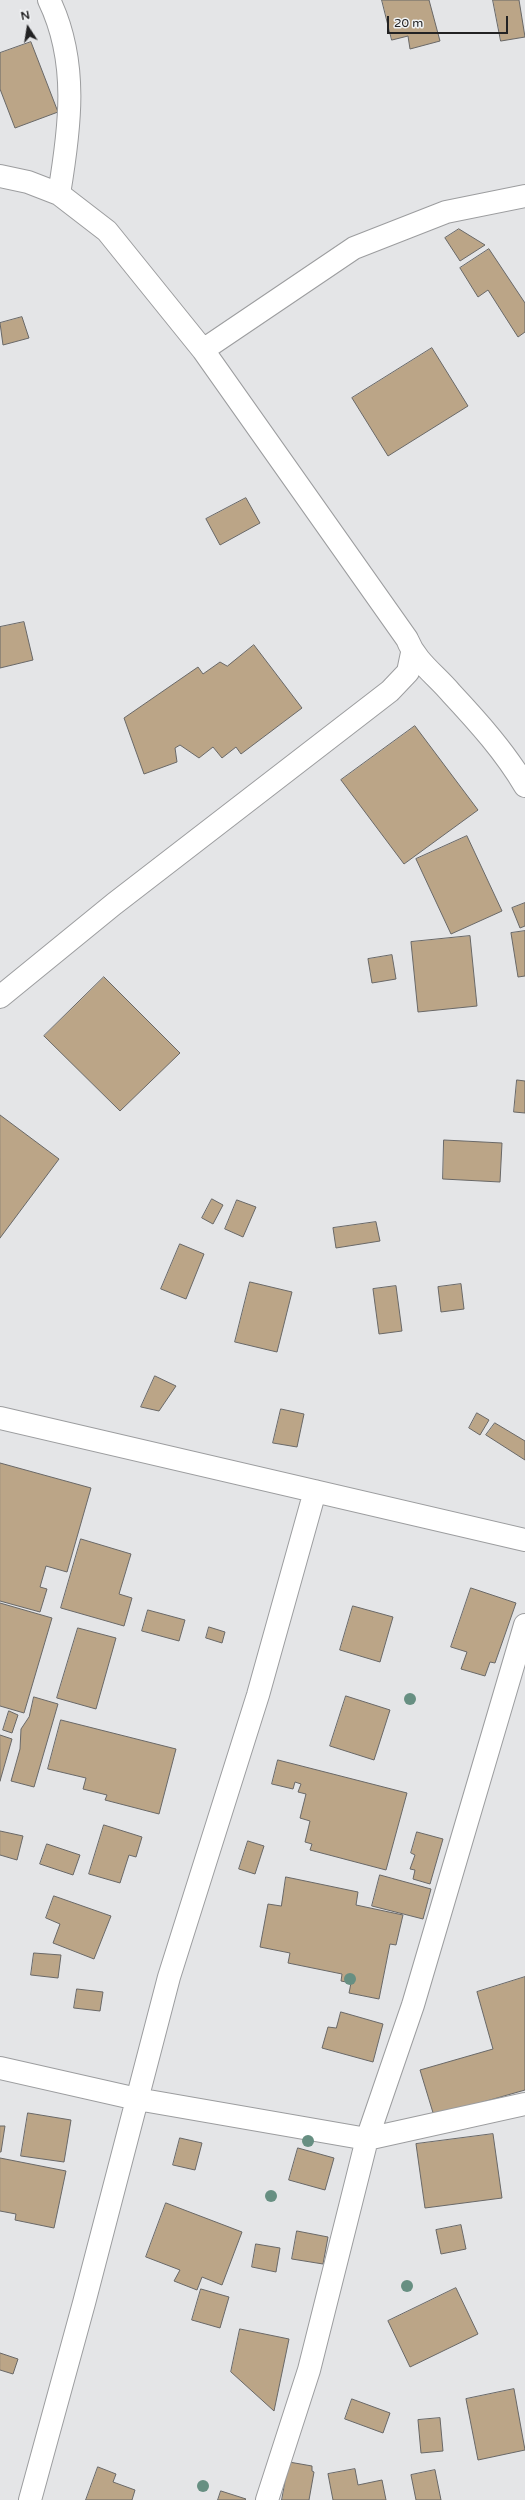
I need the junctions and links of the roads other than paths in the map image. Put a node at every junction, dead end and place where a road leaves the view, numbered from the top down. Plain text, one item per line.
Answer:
1 (48, 0) edge
2 (0, 176) edge
3 (59, 194) junction
4 (525, 196) edge
5 (203, 350) junction
6 (412, 654) junction
7 (525, 786) edge
8 (0, 997) edge
9 (0, 1418) edge
10 (315, 1491) junction
11 (525, 1540) edge
12 (525, 1626) edge
13 (0, 2068) edge
14 (137, 2100) junction
15 (525, 2104) edge
16 (368, 2139) junction
17 (30, 2500) edge
18 (267, 2500) edge

1 - 3 street
2 - 3 street
3 - 5 street
4 - 5 street
5 - 6 street
6 - 7 street
6 - 8 street
9 - 10 street
10 - 11 street
10 - 14 street
12 - 16 street
13 - 14 street
14 - 16 street
14 - 17 street
15 - 16 street
16 - 18 street

